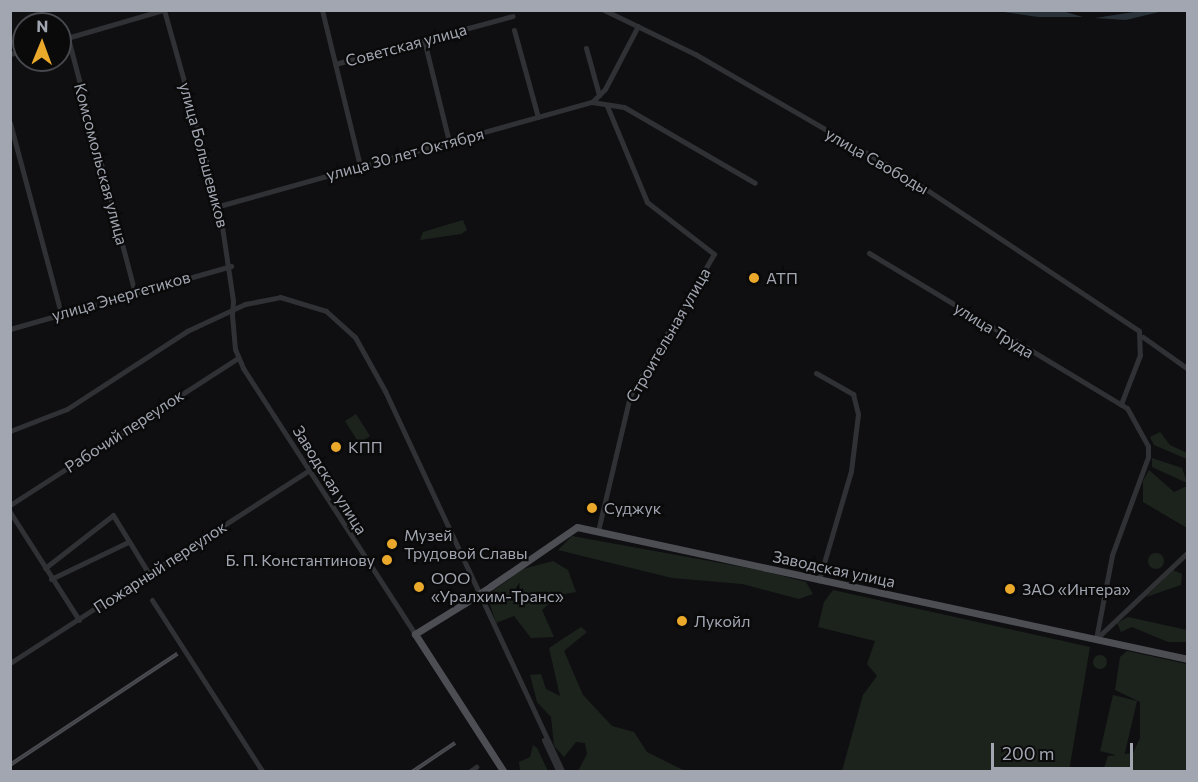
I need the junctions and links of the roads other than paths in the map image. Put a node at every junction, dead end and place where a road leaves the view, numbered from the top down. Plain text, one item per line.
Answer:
1 (163, 10) edge
2 (322, 10) edge
3 (604, 10) edge
4 (513, 16) dead end
5 (638, 26) junction
6 (514, 30) dead end
7 (72, 37) edge
8 (424, 40) junction
9 (586, 48) dead end
10 (72, 53) edge
11 (335, 64) junction
12 (599, 95) junction
13 (592, 102) junction
14 (607, 106) junction
15 (538, 117) junction
16 (10, 123) edge
17 (449, 142) junction
18 (360, 166) junction
19 (755, 183) dead end
20 (219, 206) junction
21 (869, 253) dead end
22 (231, 266) junction
23 (135, 290) junction
24 (61, 313) junction
25 (232, 315) joint
26 (10, 329) edge
27 (1143, 337) junction
28 (238, 358) junction
29 (1188, 369) edge
30 (816, 373) dead end
31 (1121, 404) junction
32 (10, 431) edge
33 (309, 470) junction
34 (10, 505) edge
35 (10, 512) edge
36 (598, 531) junction
37 (128, 542) junction
38 (1188, 552) edge
39 (45, 568) junction
40 (149, 574) junction
41 (51, 579) junction
42 (819, 580) junction
43 (152, 600) dead end
44 (79, 620) junction
45 (415, 634) junction
46 (1096, 639) junction
47 (1188, 659) edge
48 (10, 663) edge
49 (544, 740) dead end
50 (476, 766) dead end
51 (260, 770) edge
52 (469, 771) edge
53 (504, 771) edge
54 (561, 771) edge

1 - 7 street
1 - 20 street, улица Большевиков
2 - 11 street
3 - 5 street, улица Свободы
4 - 8 street, Советская улица
5 - 12 street
5 - 27 street, улица Свободы
6 - 15 street
8 - 11 street, Советская улица
8 - 17 street
9 - 12 street
10 - 23 street, Комсомольская улица
11 - 18 street
12 - 13 street
13 - 14 street
13 - 15 street, улица 30 лет Октября
14 - 19 street
14 - 36 street, Строительная улица
15 - 17 street, улица 30 лет Октября
16 - 24 street
17 - 18 street, улица 30 лет Октября
18 - 20 street, улица 30 лет Октября
20 - 22 street, улица Большевиков
21 - 31 street, улица Труда
22 - 23 street, улица Энергетиков
22 - 25 street, улица Большевиков, bridge
23 - 24 street, улица Энергетиков
24 - 26 street, улица Энергетиков
25 - 28 street, Заводская улица
27 - 29 street
27 - 31 street
28 - 33 street, Заводская улица
28 - 34 street, Рабочий переулок
30 - 42 street
31 - 46 street
32 - 54 street
33 - 40 street, Пожарный переулок
33 - 45 street, Заводская улица
35 - 39 street
36 - 42 main road, Заводская улица
36 - 45 main road, Заводская улица, bridge
37 - 39 street
37 - 40 street
37 - 41 street
38 - 46 street
39 - 41 street
40 - 44 street, Пожарный переулок
41 - 44 street
42 - 46 main road, Заводская улица
43 - 51 street
44 - 48 street, Пожарный переулок
45 - 53 main road, Заводская улица
46 - 47 main road, Заводская улица
49 - 54 street
50 - 52 street

